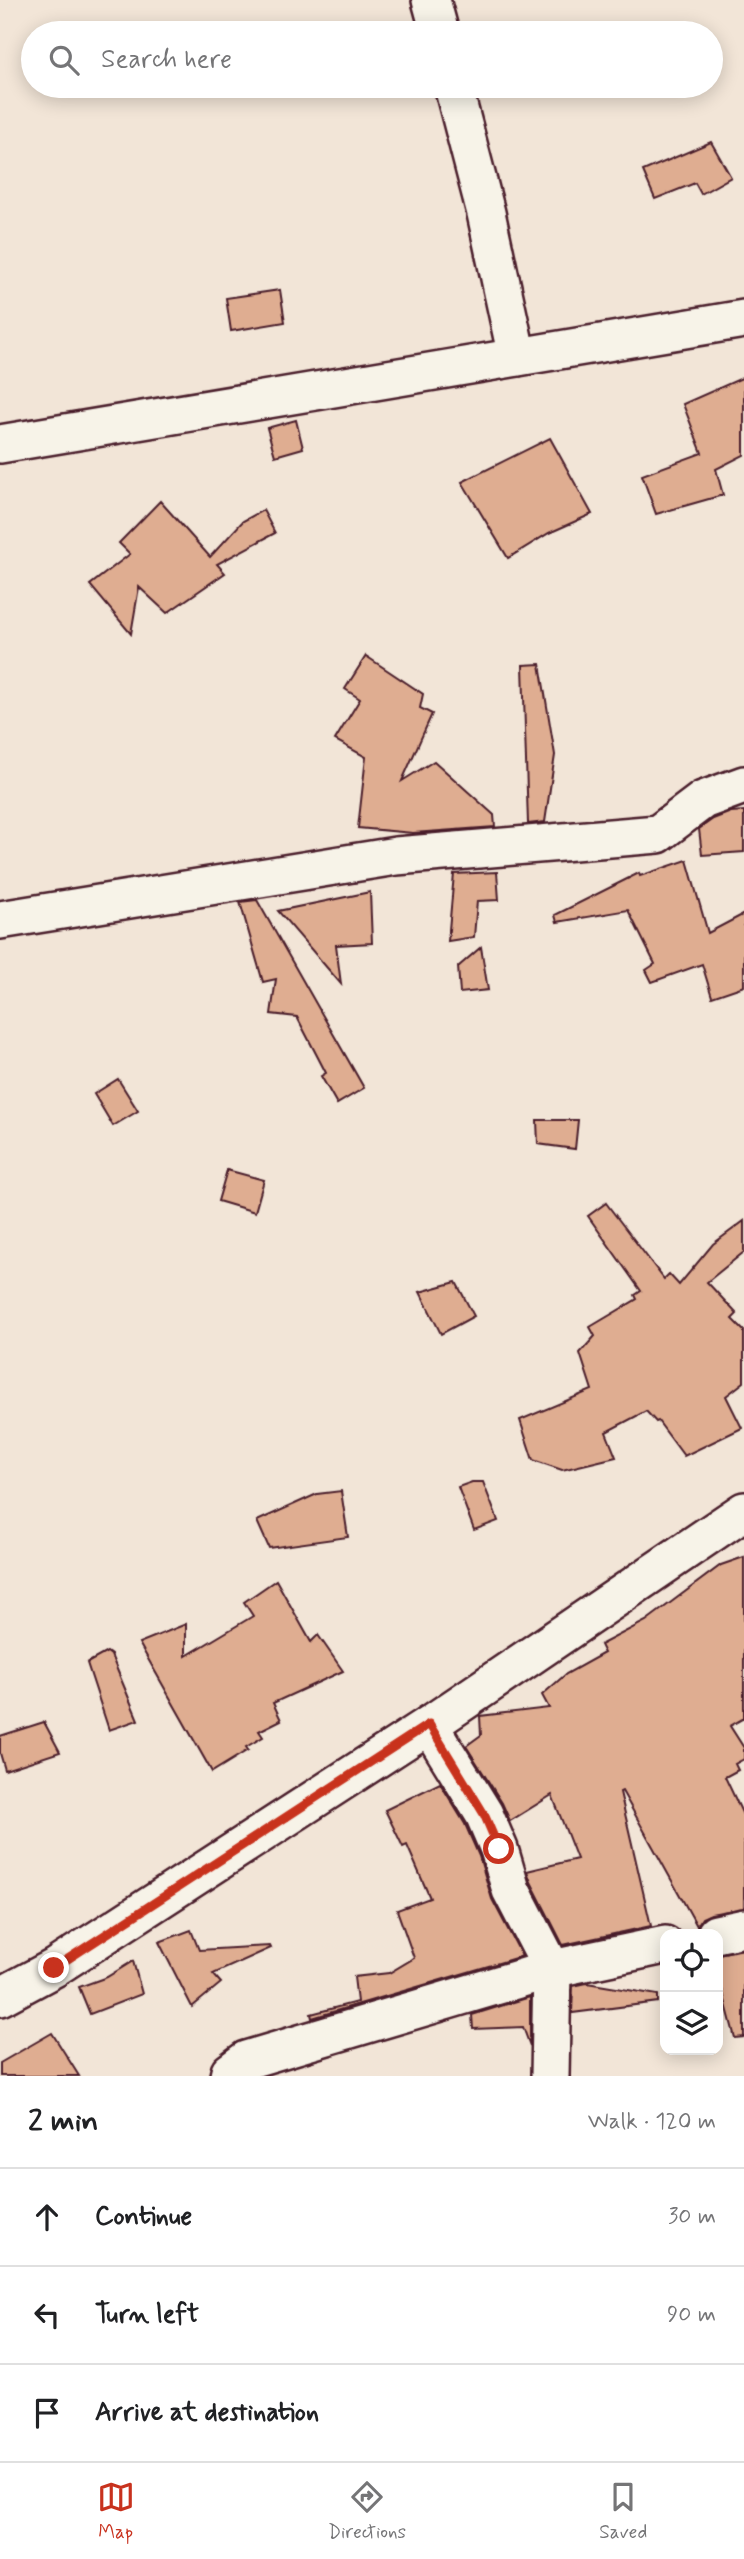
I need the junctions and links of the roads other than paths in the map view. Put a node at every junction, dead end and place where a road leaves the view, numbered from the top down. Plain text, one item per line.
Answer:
1 (431, 0) edge
2 (437, 21) edge
3 (456, 98) edge
4 (744, 319) edge
5 (517, 357) junction
6 (0, 444) edge
7 (744, 785) edge
8 (0, 920) edge
9 (744, 1511) edge
10 (429, 1724) junction
11 (744, 1928) edge
12 (723, 1932) edge
13 (660, 1946) edge
14 (552, 1969) junction
15 (0, 1997) edge
16 (229, 2076) edge
17 (550, 2076) edge

1 - 2 street
3 - 5 street
4 - 5 street
5 - 6 street
7 - 8 street
9 - 10 street
10 - 14 street
10 - 15 street
11 - 12 street
13 - 14 street
14 - 16 street
14 - 17 street

